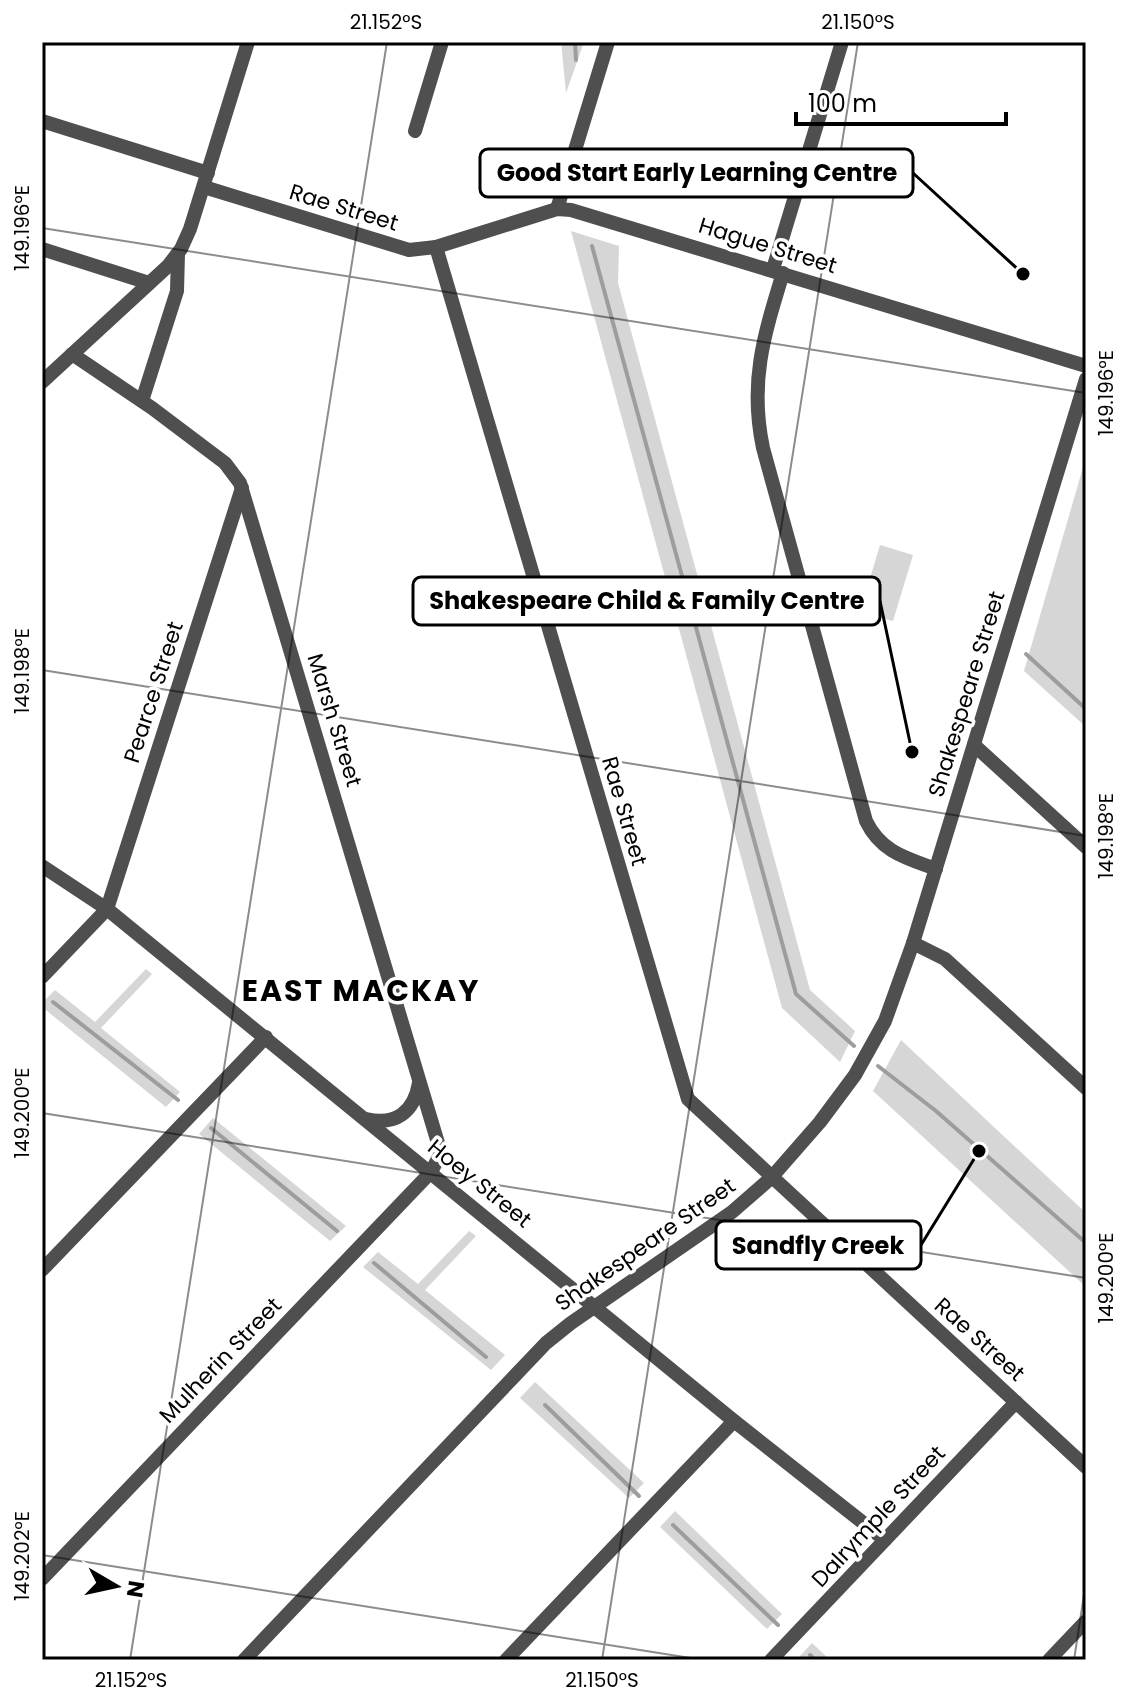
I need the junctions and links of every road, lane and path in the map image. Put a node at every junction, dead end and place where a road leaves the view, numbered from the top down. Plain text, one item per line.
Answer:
1 (248, 42) edge
2 (442, 42) edge
3 (608, 42) edge
4 (842, 42) edge
5 (42, 121) edge
6 (415, 131) dead end
7 (206, 180) junction
8 (557, 209) junction
9 (436, 247) junction
10 (42, 249) edge
11 (178, 254) junction
12 (778, 271) junction
13 (149, 283) junction
14 (72, 354) junction
15 (1086, 366) edge
16 (1086, 379) edge
17 (42, 382) edge
18 (142, 401) junction
19 (242, 488) junction
20 (974, 745) junction
21 (1086, 847) edge
22 (42, 866) edge
23 (936, 869) junction
24 (107, 909) junction
25 (913, 943) junction
26 (42, 977) edge
27 (266, 1037) junction
28 (418, 1074) junction
29 (1086, 1088) edge
30 (366, 1119) junction
31 (431, 1172) junction
32 (771, 1178) junction
33 (42, 1270) edge
34 (596, 1306) junction
35 (1016, 1402) junction
36 (734, 1421) junction
37 (1086, 1467) edge
38 (885, 1540) junction
39 (42, 1579) edge
40 (1086, 1621) edge
41 (244, 1660) edge
42 (506, 1660) edge
43 (771, 1660) edge
44 (1049, 1660) edge

1 - 7 street
2 - 6 street
3 - 8 street
4 - 12 street
5 - 7 street, Rae Street
7 - 9 street, Rae Street
7 - 11 street
8 - 9 street, Hague Street
8 - 12 street, Hague Street
9 - 32 street, Rae Street
10 - 13 street
11 - 13 street
11 - 18 street
12 - 15 street, Hague Street
12 - 23 street
13 - 14 street
14 - 17 street
14 - 18 street, Marsh Street
16 - 20 street, Shakespeare Street
18 - 19 street, Marsh Street
19 - 24 street, Pearce Street
19 - 28 street, Marsh Street
20 - 21 street
20 - 23 street, Shakespeare Street
22 - 24 street, Hoey Street
23 - 25 street, Shakespeare Street
24 - 26 street
24 - 27 street, Hoey Street
25 - 29 street
25 - 32 street, Shakespeare Street
27 - 30 street, Hoey Street
27 - 33 street
28 - 30 street
28 - 31 street, Marsh Street
30 - 31 street, Hoey Street
31 - 34 street, Hoey Street
31 - 39 street, Mulherin Street
32 - 34 street, Shakespeare Street
32 - 35 street, Rae Street
34 - 36 street, Hoey Street
34 - 41 street, Shakespeare Street
35 - 37 street, Rae Street
35 - 38 street, Dalrymple Street
36 - 38 street, Hoey Street
36 - 42 street
38 - 43 street, Dalrymple Street
40 - 44 street

